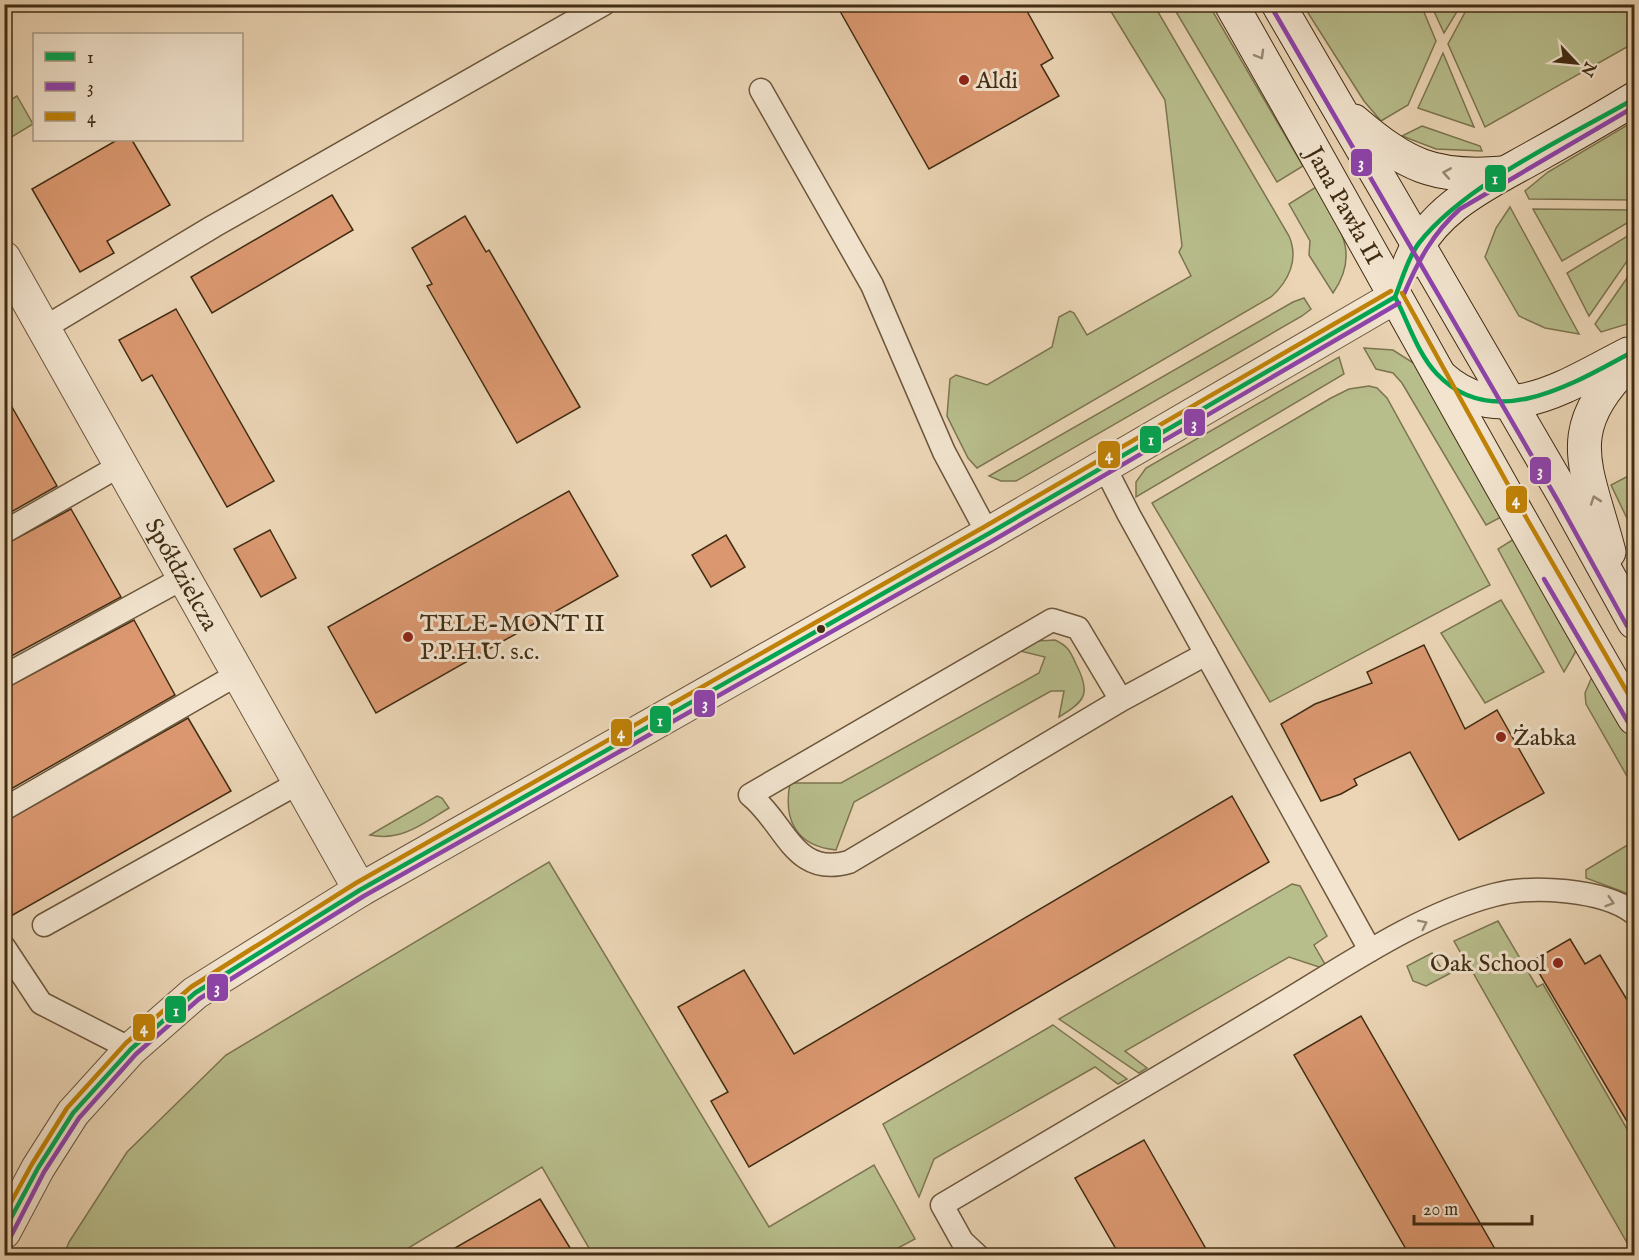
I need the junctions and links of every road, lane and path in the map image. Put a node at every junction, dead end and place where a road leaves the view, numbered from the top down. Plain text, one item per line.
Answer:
1 (604, 4) edge
2 (1231, 4) edge
3 (1278, 4) edge
4 (761, 90) dead end
5 (1635, 99) edge
6 (1337, 106) junction
7 (1505, 173) junction
8 (1417, 245) junction
9 (4, 258) edge
10 (1395, 297) junction
11 (44, 328) junction
12 (1635, 351) edge
13 (1635, 358) edge
14 (1436, 373) junction
15 (1510, 403) junction
16 (121, 465) junction
17 (1104, 466) junction
18 (4, 532) edge
19 (988, 534) junction
20 (185, 577) junction
21 (1627, 610) edge
22 (1206, 654) junction
23 (238, 674) junction
24 (4, 676) edge
25 (1121, 700) junction
26 (1635, 718) edge
27 (300, 782) junction
28 (4, 809) edge
29 (360, 891) junction
30 (1635, 913) edge
31 (44, 925) dead end
32 (4, 947) edge
33 (1370, 950) junction
34 (131, 1049) junction
35 (4, 1232) edge
36 (978, 1256) edge

1 - 11 lane
2 -> 10 street, Jana Pawła II
3 - 6 street, Jana Pawła II
4 - 19 lane
5 - 7 street
7 -> 6 street
6 - 8 street, Jana Pawła II
7 - 8 street
8 - 10 street
8 - 15 street, Jana Pawła II
9 - 11 street, Spółdzielcza
10 - 14 street, Jana Pawła II
10 - 17 street
11 - 16 street, Spółdzielcza
12 - 15 street
21 -> 13 street
14 - 15 street
14 - 26 street, Jana Pawła II
15 - 21 street, Jana Pawła II
16 - 18 lane
16 - 20 street, Spółdzielcza
17 - 19 street
17 - 22 lane
19 - 29 street
20 - 23 street, Spółdzielcza
20 - 24 lane
22 - 25 lane
22 - 33 lane
23 - 27 street, Spółdzielcza
23 - 28 lane
25 - 25 lane
27 - 29 street, Spółdzielcza
27 - 31 lane
29 - 34 street
33 -> 30 lane
32 - 34 lane
33 - 36 lane
34 - 35 street

